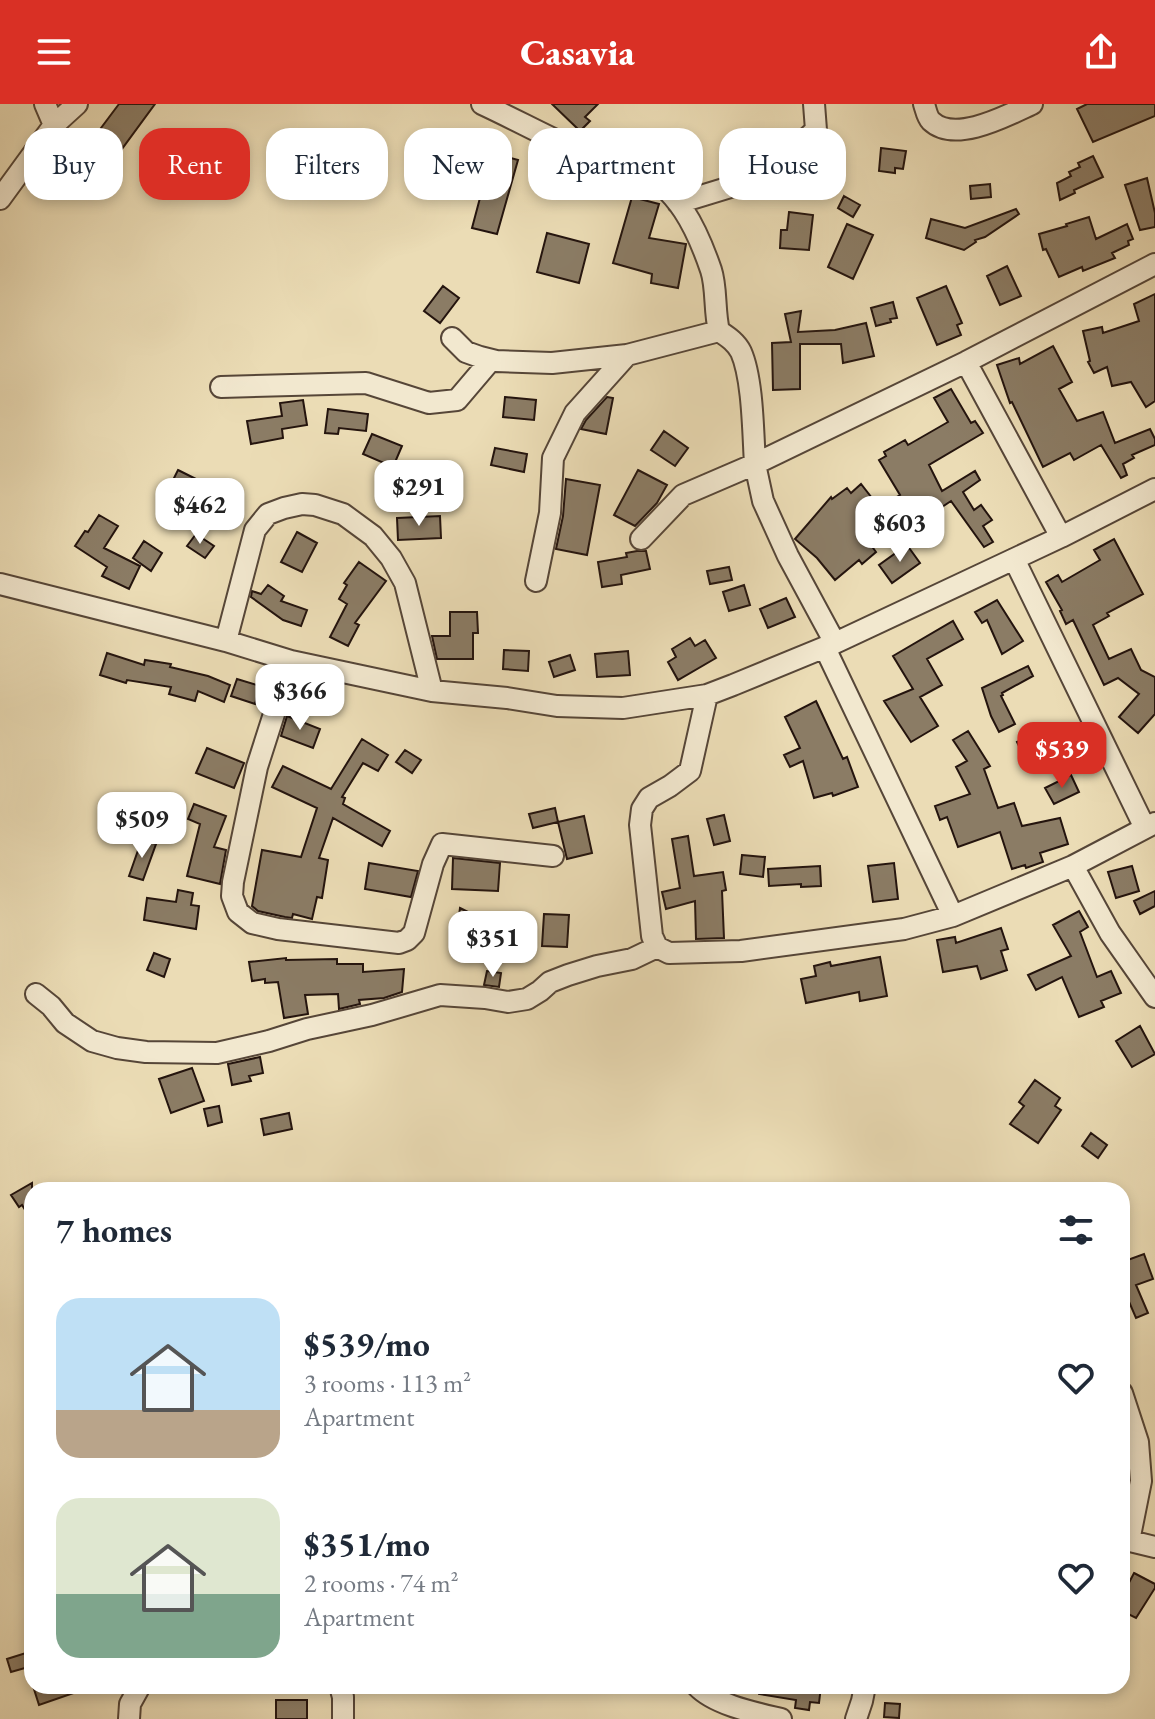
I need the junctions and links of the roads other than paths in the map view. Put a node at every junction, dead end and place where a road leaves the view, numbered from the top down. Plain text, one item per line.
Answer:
1 (45, 104) edge
2 (77, 104) edge
3 (482, 104) edge
4 (814, 104) edge
5 (924, 104) edge
6 (1032, 104) edge
7 (54, 125) junction
8 (0, 199) edge
9 (678, 203) junction
10 (1155, 264) edge
11 (719, 331) junction
12 (452, 338) dead end
13 (627, 355) junction
14 (491, 360) junction
15 (966, 362) junction
16 (221, 387) dead end
17 (755, 464) junction
18 (1155, 489) edge
19 (1061, 537) junction
20 (641, 539) dead end
21 (1014, 559) junction
22 (536, 581) dead end
23 (0, 584) edge
24 (226, 641) junction
25 (830, 645) junction
26 (291, 661) junction
27 (432, 691) junction
28 (707, 695) junction
29 (1150, 825) edge
30 (553, 856) dead end
31 (1073, 866) junction
32 (953, 916) junction
33 (657, 947) junction
34 (36, 994) dead end
35 (1155, 997) edge
36 (1130, 1418) edge
37 (1130, 1524) edge
38 (1130, 1541) edge
39 (1155, 1547) edge
40 (136, 1694) edge
41 (342, 1694) edge
42 (705, 1694) edge
43 (863, 1694) edge
44 (129, 1719) edge
45 (343, 1719) edge
46 (781, 1719) edge
47 (856, 1719) edge

1 - 7 street
2 - 7 street
3 - 9 street
4 - 9 street
5 - 6 street
7 - 8 street
9 - 11 street
10 - 15 street
11 - 13 street
11 - 17 street
12 - 14 street
13 - 14 street
13 - 22 street
14 - 16 street
15 - 17 street
15 - 19 street
17 - 20 street
17 - 25 street
18 - 19 street
19 - 21 street
21 - 25 street
21 - 29 street
23 - 24 street
24 - 26 street
24 - 27 street
25 - 28 street
25 - 32 street
26 - 27 street
26 - 30 street
27 - 28 street
28 - 33 street
29 - 31 street
31 - 32 street
31 - 35 street
32 - 33 street
33 - 34 street
36 - 37 street
38 - 39 street
40 - 44 street
41 - 45 street
42 - 46 street
43 - 47 street

